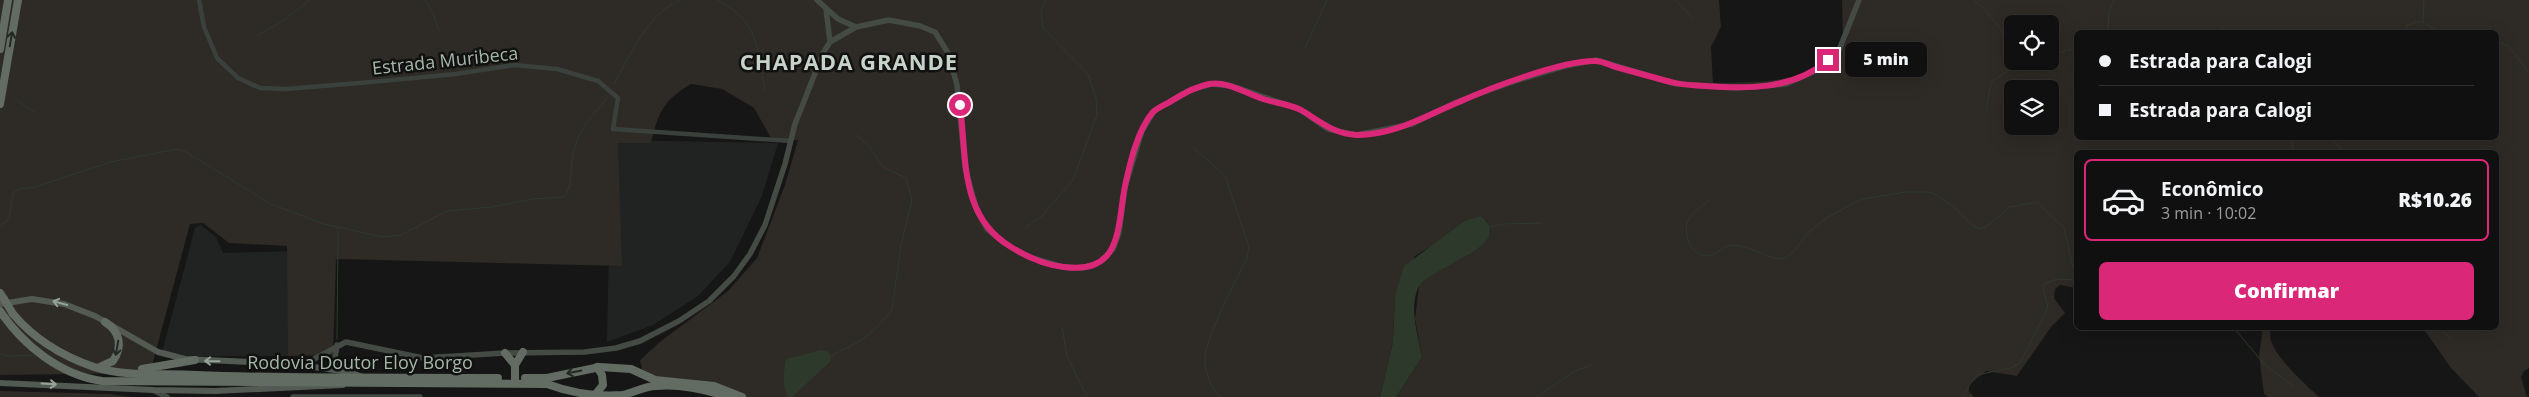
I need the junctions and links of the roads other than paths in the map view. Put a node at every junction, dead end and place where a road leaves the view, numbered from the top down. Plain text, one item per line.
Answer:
1 (8, 0) edge
2 (18, 0) edge
3 (199, 0) edge
4 (817, 0) edge
5 (1859, 0) edge
6 (826, 9) junction
7 (856, 27) junction
8 (830, 42) junction
9 (0, 49) edge
10 (0, 104) edge
11 (791, 141) junction
12 (1, 299) edge
13 (2, 314) edge
14 (106, 322) junction
15 (337, 345) junction
16 (505, 352) junction
17 (523, 352) junction
18 (195, 360) junction
19 (303, 365) junction
20 (515, 365) junction
21 (597, 367) junction
22 (96, 368) junction
23 (340, 370) junction
24 (126, 372) junction
25 (364, 378) junction
26 (515, 381) junction
27 (0, 383) edge
28 (349, 383) junction
29 (153, 390) junction
30 (214, 394) edge
31 (595, 395) junction
32 (167, 397) edge
33 (293, 397) edge
34 (420, 397) edge
35 (728, 397) edge
36 (742, 397) edge

1 - 9 highway
10 -> 2 highway
3 - 11 street, Estrada Muribeca
4 - 6 street
5 - 7 street
6 - 7 street
6 - 8 street
7 - 8 street
8 - 11 street
11 - 17 street
14 -> 12 main road
12 - 22 highway, Rodovia Doutor Eloy Borgo, bridge
13 - 28 highway
14 - 18 main road
14 -> 22 highway
15 - 16 street
15 - 19 street
15 - 23 street
16 - 17 street
16 - 20 highway
17 - 20 highway
19 -> 18 main road
18 - 24 highway
19 - 23 main road
20 - 26 highway
21 -> 26 highway, Rodovia Doutor Eloy Borgo
21 - 31 highway
21 - 36 highway, Rodovia Doutor Eloy Borgo
22 - 24 highway, Rodovia Doutor Eloy Borgo
23 - 25 main road
24 - 25 highway, Rodovia Doutor Eloy Borgo
25 - 26 highway, Rodovia Doutor Eloy Borgo
26 - 28 highway
26 - 31 highway
27 -> 29 main road
28 - 30 main road
29 - 30 main road
29 - 32 street
31 - 35 highway
33 - 34 street

